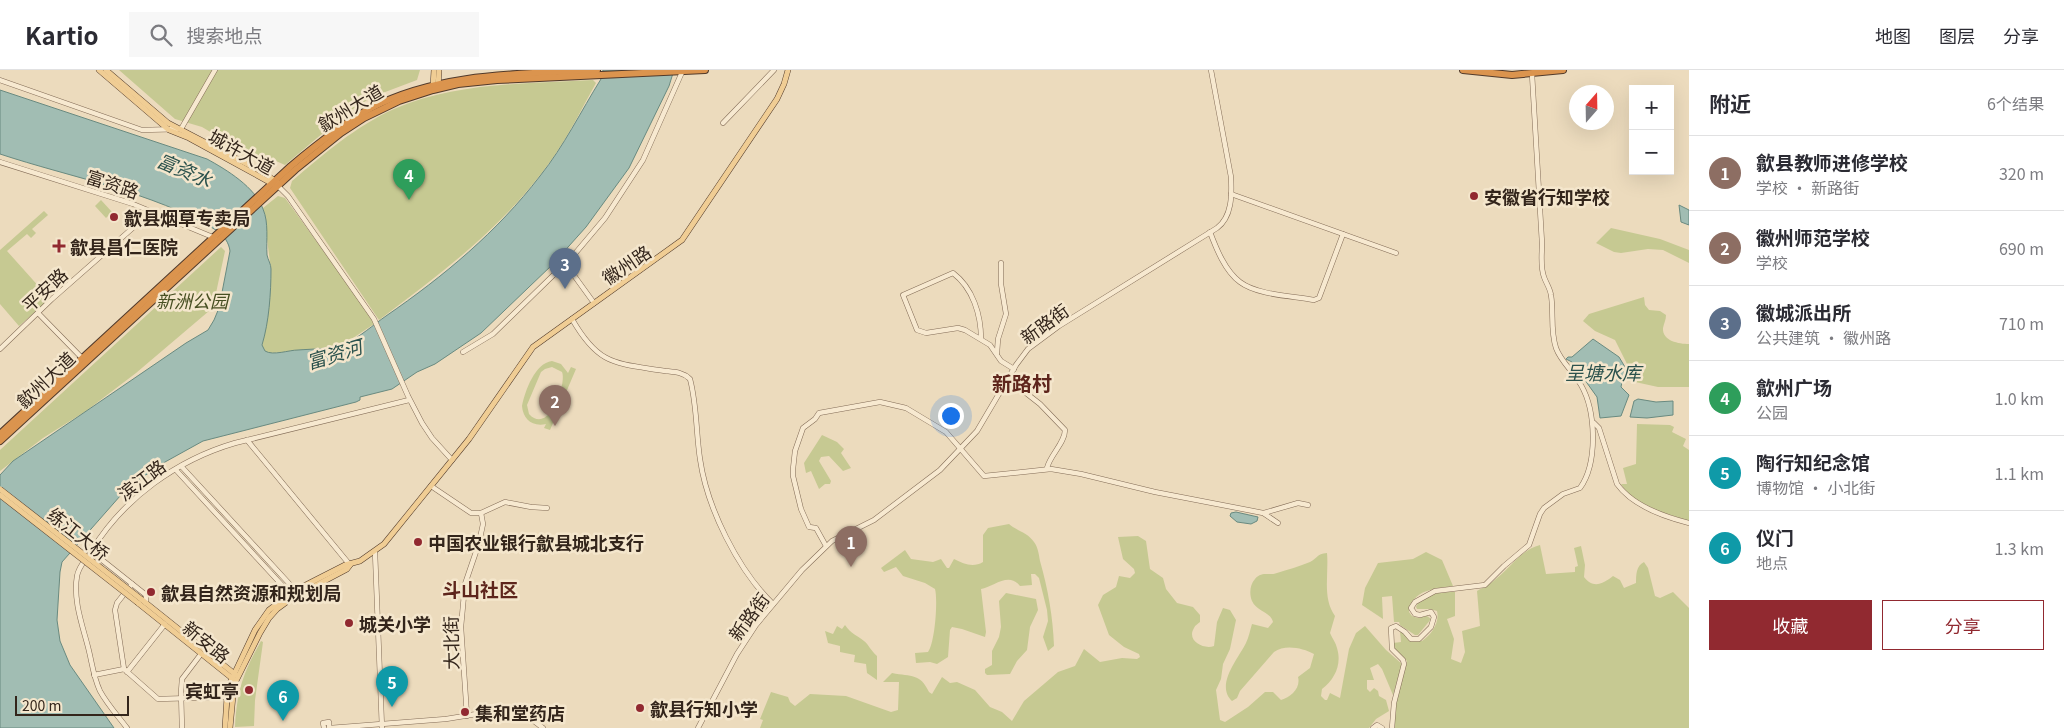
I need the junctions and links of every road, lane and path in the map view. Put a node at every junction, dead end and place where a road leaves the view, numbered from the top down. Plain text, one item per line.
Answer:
1 (99, 70) edge
2 (106, 70) edge
3 (215, 70) edge
4 (434, 70) edge
5 (439, 70) edge
6 (681, 70) edge
7 (705, 70) edge
8 (774, 70) edge
9 (788, 70) edge
10 (1211, 70) edge
11 (1463, 70) edge
12 (1563, 70) edge
13 (548, 71) edge
14 (575, 71) edge
15 (595, 72) edge
16 (1532, 72) edge
17 (0, 80) edge
18 (436, 87) junction
19 (723, 123) dead end
20 (182, 129) junction
21 (169, 130) junction
22 (0, 162) edge
23 (275, 184) junction
24 (1231, 194) junction
25 (152, 211) junction
26 (1210, 232) junction
27 (1343, 234) junction
28 (218, 237) junction
29 (1396, 253) dead end
30 (565, 263) junction
31 (1001, 263) dead end
32 (594, 302) junction
33 (38, 313) junction
34 (572, 318) junction
35 (981, 339) junction
36 (0, 349) edge
37 (463, 352) dead end
38 (997, 353) junction
39 (82, 358) junction
40 (1014, 369) junction
41 (1008, 379) junction
42 (409, 398) junction
43 (1593, 422) junction
44 (0, 434) edge
45 (248, 440) junction
46 (0, 441) edge
47 (960, 450) junction
48 (452, 460) junction
49 (182, 467) junction
50 (1046, 468) junction
51 (176, 470) junction
52 (431, 486) junction
53 (0, 489) edge
54 (0, 495) edge
55 (1308, 505) dead end
56 (547, 508) dead end
57 (481, 513) junction
58 (1263, 514) junction
59 (1278, 523) dead end
60 (1689, 523) edge
61 (826, 546) junction
62 (92, 552) junction
63 (375, 552) junction
64 (350, 564) junction
65 (132, 584) junction
66 (297, 592) junction
67 (291, 595) junction
68 (139, 601) junction
69 (146, 603) junction
70 (773, 604) junction
71 (165, 624) junction
72 (202, 654) junction
73 (126, 670) junction
74 (94, 675) junction
75 (235, 678) junction
76 (227, 696) junction
77 (181, 698) junction
78 (467, 716) junction
79 (382, 726) edge
80 (127, 728) edge
81 (182, 728) edge
82 (225, 728) edge
83 (230, 728) edge
84 (324, 728) edge
85 (329, 728) edge
86 (543, 728) edge
87 (698, 728) edge
88 (1373, 728) edge
89 (1382, 728) edge
90 (1392, 728) edge

1 - 21 main road, 城许大道
2 - 20 main road, 城许大道
3 - 20 street
4 - 18 main road
5 - 18 main road
6 - 7 highway
6 - 15 highway
6 - 30 street
8 - 19 street
9 - 32 main road, 徽州路
10 - 24 street, 新路街
11 - 16 highway
12 - 16 highway
13 - 14 highway, 歙州大道
13 - 18 highway, 歙州大道
14 - 15 highway, 歙州大道
15 - 18 highway, 歙州大道
16 - 43 street
17 - 21 street
18 - 23 highway, 歙州大道
20 - 21 street
20 - 23 main road, 城许大道
21 - 23 main road, 城许大道
22 - 25 street, 富资路
23 - 28 highway, 歙州大道
23 - 42 street
24 - 26 street, 新路街
24 - 27 street
25 - 28 street, 富资路
25 - 33 street, 平安路
26 - 27 street
26 - 40 street, 新路街
27 - 29 street
28 - 39 highway, 歙州大道
28 - 46 highway, 歙州大道
30 - 32 street
30 - 37 street
31 - 38 street
32 - 34 main road, 徽州路
33 - 36 street, 平安路
33 - 39 street
34 - 48 main road, 徽州路
34 - 70 street
35 - 35 street
35 - 38 street
38 - 40 street
39 - 44 highway, 歙州大道
40 - 41 street, 新路街
41 - 47 street, 新路街
41 - 50 street
42 - 45 street, 滨江路
42 - 48 street
43 - 60 street
43 - 90 street
45 - 49 street, 滨江路
45 - 64 street
47 - 50 street
47 - 61 street, 新路街
47 - 61 street
48 - 52 main road, 徽州路
49 - 51 street, 滨江路
49 - 66 street
50 - 58 street
51 - 62 street, 滨江路
51 - 67 street
52 - 57 street
52 - 63 main road, 徽州路
53 - 68 main road, 练江大桥, bridge
54 - 68 main road, 练江大桥, bridge
55 - 58 street
56 - 57 street
57 - 78 street, 大北街
58 - 59 street
61 - 70 street, 新路街
62 - 65 street
62 - 74 street, 滨江路
63 - 64 main road, 徽州路
63 - 79 street
64 - 66 main road, 徽州路
65 - 69 street
65 - 73 street
66 - 67 main road, 徽州路
67 - 75 main road, 徽州路
68 - 69 main road, 新安路
68 - 71 main road, 新安路
69 - 75 main road, 新安路
70 - 87 street, 新路街
71 - 72 main road, 新安路
71 - 73 street
72 - 75 main road, 新安路
72 - 77 street
73 - 74 street
73 - 77 street
74 - 80 street, 滨江路
75 - 76 main road, 徽州路
75 - 83 main road, 徽州路
76 - 77 street
76 - 82 main road, 徽州路
77 - 81 street
78 - 79 street
78 - 86 street
79 - 85 street
84 - 85 street
88 - 89 street

